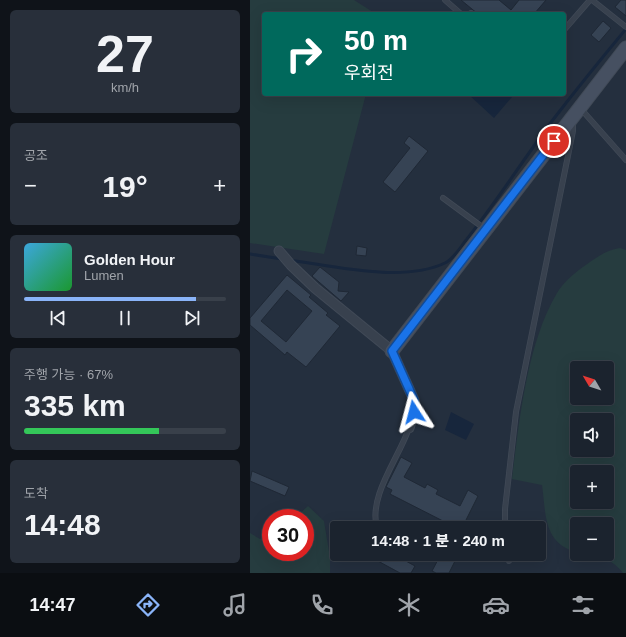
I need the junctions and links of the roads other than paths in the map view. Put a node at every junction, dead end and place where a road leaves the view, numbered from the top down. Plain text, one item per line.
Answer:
1 (444, 0) edge
2 (591, 0) edge
3 (459, 12) edge
4 (625, 26) edge
5 (566, 28) edge
6 (626, 48) edge
7 (577, 112) junction
8 (626, 160) edge
9 (443, 198) dead end
10 (480, 226) junction
11 (279, 251) dead end
12 (392, 351) junction
13 (408, 428) joint
14 (376, 521) edge
15 (505, 521) edge

1 - 3 lane
2 - 4 lane
2 - 5 lane
6 - 7 street
7 - 8 lane
7 - 10 street
7 - 15 lane
9 - 10 lane
10 - 12 street
11 - 12 street
12 - 13 street
13 - 14 lane

